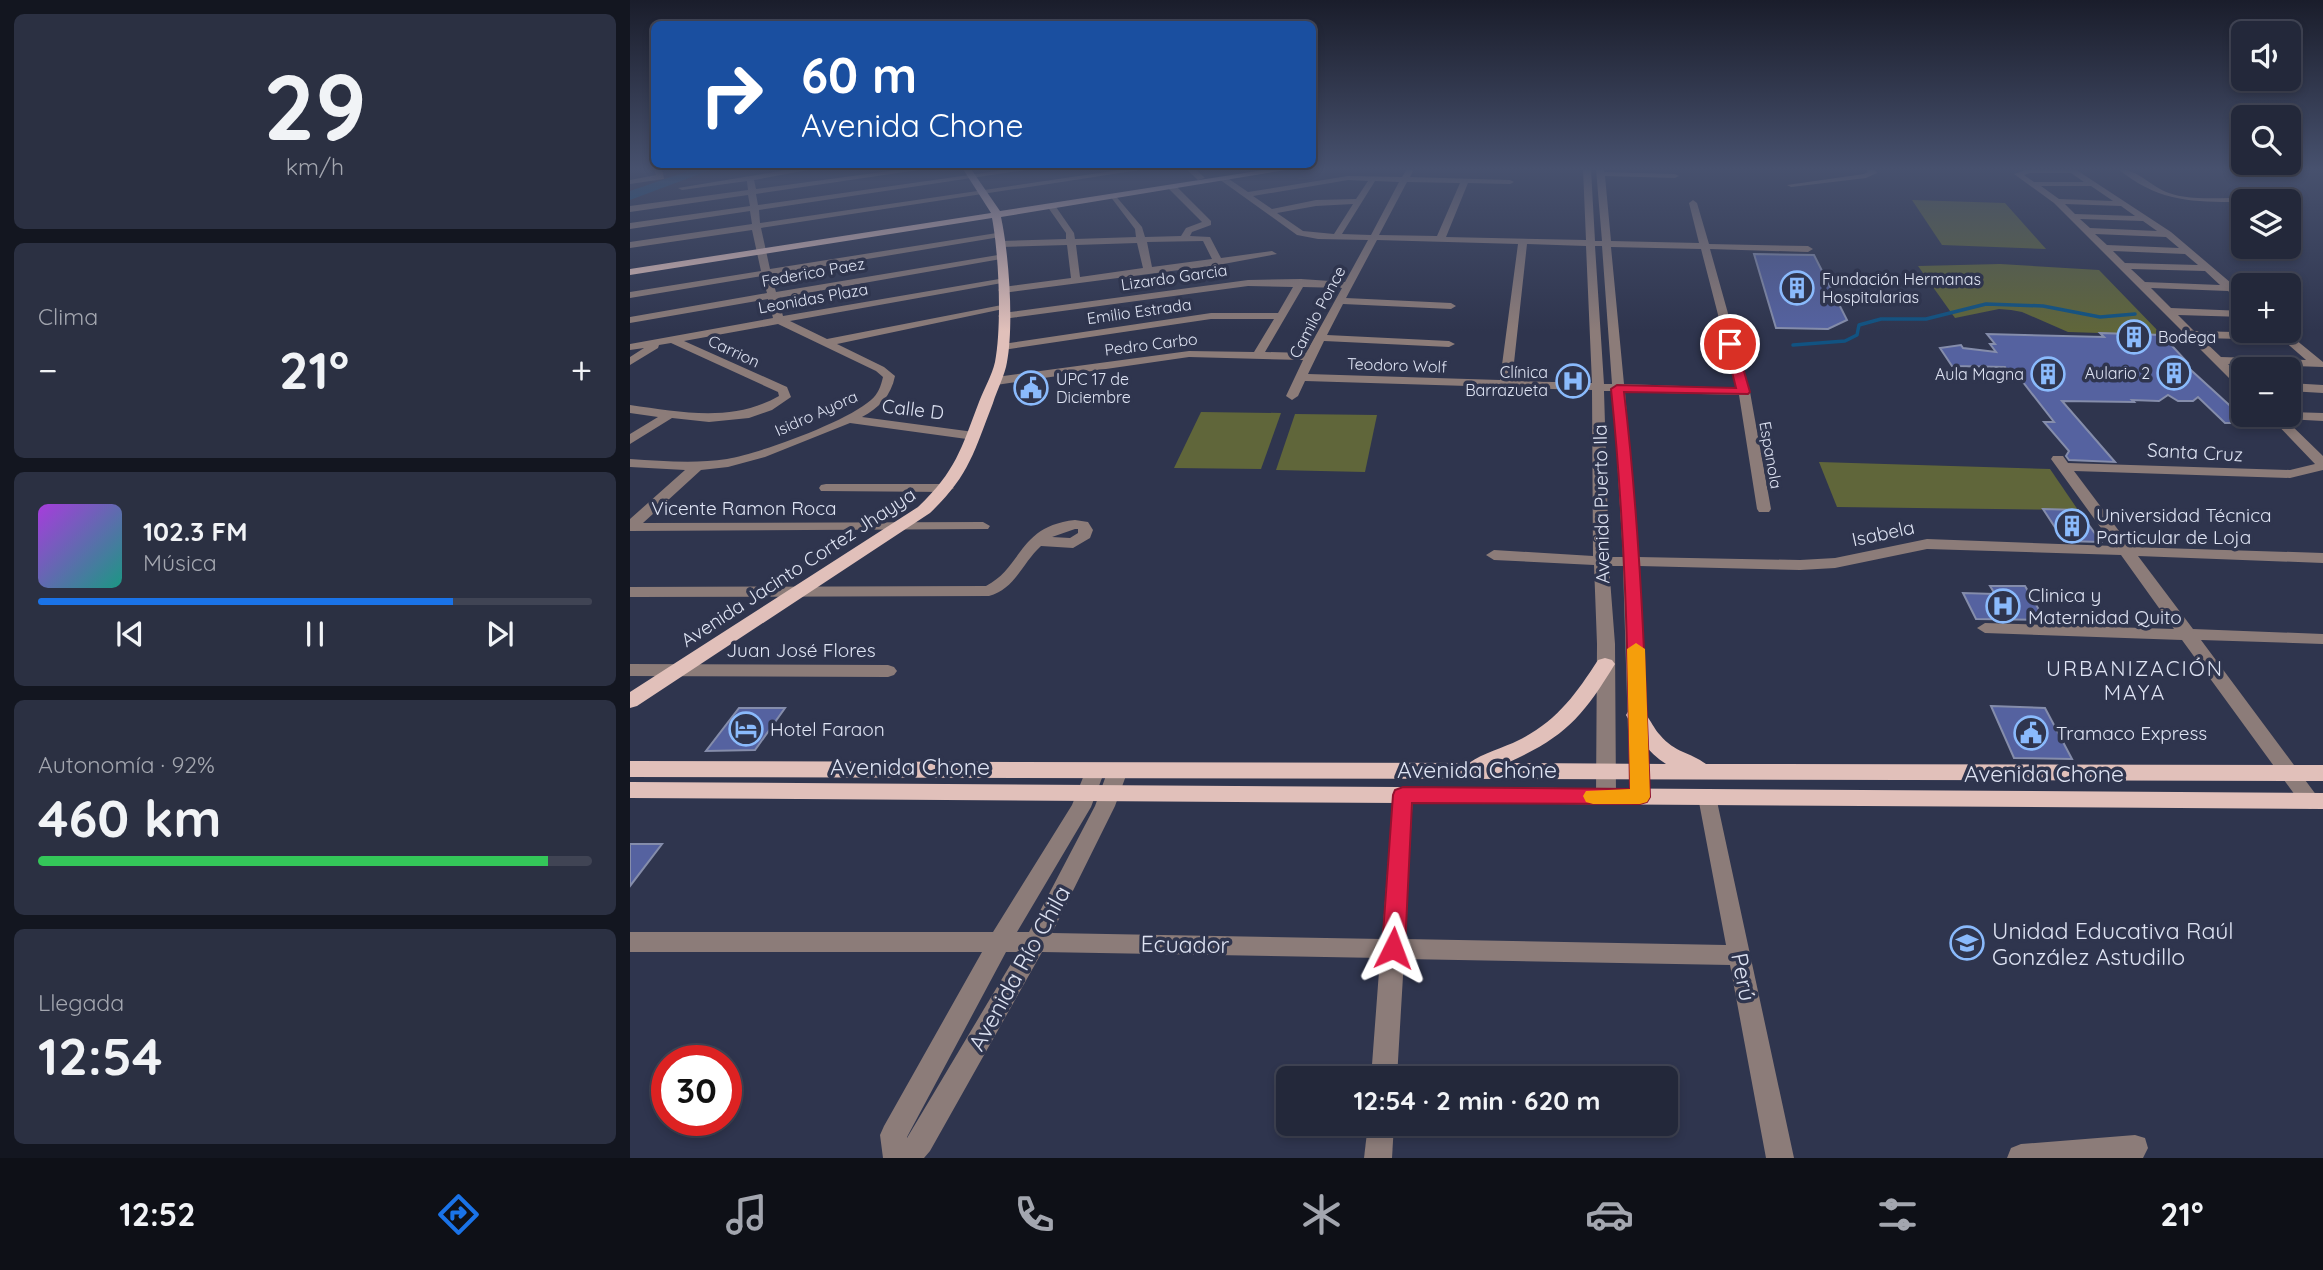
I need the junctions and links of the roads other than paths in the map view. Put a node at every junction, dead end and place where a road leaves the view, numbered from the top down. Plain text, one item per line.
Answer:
1 (650, 223) edge
2 (757, 223) edge
3 (778, 223) edge
4 (926, 223) edge
5 (997, 223) edge
6 (1063, 223) edge
7 (1134, 223) edge
8 (1208, 223) edge
9 (1286, 223) edge
10 (1345, 223) edge
11 (1382, 223) edge
12 (1447, 223) edge
13 (1590, 223) edge
14 (1605, 223) edge
15 (1698, 223) edge
16 (2080, 223) edge
17 (2153, 223) edge
18 (630, 226) edge
19 (758, 226) junction
20 (2089, 231) junction
21 (2168, 234) junction
22 (1336, 237) junction
23 (1374, 238) junction
24 (1183, 239) junction
25 (1440, 239) junction
26 (1142, 240) junction
27 (1070, 242) junction
28 (1523, 242) junction
29 (630, 244) edge
30 (1591, 244) junction
31 (1607, 244) junction
32 (1000, 245) junction
33 (1704, 247) junction
34 (2106, 248) junction
35 (760, 249) junction
36 (1808, 249) dead end
37 (2186, 251) junction
38 (1272, 254) dead end
39 (1218, 262) junction
40 (2124, 266) junction
41 (2206, 268) junction
42 (630, 269) edge
43 (1148, 270) junction
44 (766, 272) junction
45 (1076, 280) junction
46 (1301, 282) junction
47 (1002, 285) junction
48 (1349, 285) junction
49 (2144, 285) junction
50 (2230, 288) joint
51 (630, 295) edge
52 (771, 295) junction
53 (1340, 301) junction
54 (1451, 306) dead end
55 (1003, 311) junction
56 (2167, 311) junction
57 (2231, 313) edge
58 (1279, 316) junction
59 (630, 320) edge
60 (779, 320) junction
61 (2190, 334) junction
62 (2231, 334) edge
63 (1320, 338) junction
64 (666, 341) junction
65 (825, 343) junction
66 (2293, 343) edge
67 (1449, 344) dead end
68 (630, 347) edge
69 (1003, 347) junction
70 (1258, 355) junction
71 (1310, 357) junction
72 (2217, 360) junction
73 (630, 362) edge
74 (2320, 367) edge
75 (2231, 373) edge
76 (1301, 377) junction
77 (996, 381) junction
78 (1505, 386) junction
79 (1598, 388) junction
80 (2301, 388) edge
81 (1617, 389) junction
82 (2323, 389) edge
83 (1744, 392) junction
84 (1292, 396) dead end
85 (630, 409) edge
86 (670, 414) junction
87 (2323, 417) edge
88 (846, 419) junction
89 (974, 436) junction
90 (630, 440) edge
91 (630, 463) edge
92 (2323, 465) edge
93 (697, 466) junction
94 (825, 488) dead end
95 (947, 488) junction
96 (1764, 509) dead end
97 (984, 526) dead end
98 (630, 527) edge
99 (898, 528) junction
100 (1040, 541) dead end
101 (2125, 550) junction
102 (1494, 555) dead end
103 (2323, 558) edge
104 (1601, 561) junction
105 (1630, 562) junction
106 (802, 591) junction
107 (630, 592) edge
108 (1985, 628) dead end
109 (2186, 633) junction
110 (2323, 639) edge
111 (1605, 664) junction
112 (630, 670) edge
113 (679, 671) junction
114 (888, 671) dead end
115 (630, 701) edge
116 (1636, 715) junction
117 (630, 769) edge
118 (1106, 770) junction
119 (1469, 771) junction
120 (1607, 771) junction
121 (1640, 771) junction
122 (1718, 771) junction
123 (2288, 773) junction
124 (2323, 773) edge
125 (630, 790) edge
126 (1086, 793) junction
127 (1110, 793) junction
128 (1403, 795) junction
129 (1606, 796) junction
130 (1640, 797) junction
131 (1708, 797) junction
132 (2317, 801) edge
133 (630, 942) edge
134 (999, 942) junction
135 (1036, 942) junction
136 (1393, 948) junction
137 (1740, 955) junction
138 (1385, 1066) edge
139 (1380, 1136) edge
140 (2135, 1148) dead end
141 (897, 1158) edge
142 (906, 1158) edge
143 (1378, 1158) edge
144 (1780, 1158) edge
145 (2021, 1158) edge

1 - 18 street
2 - 19 street
3 - 19 street
4 - 35 main road
5 - 32 main road, Avenida Jacinto Cortez Jhayya
6 - 27 street
7 - 26 street
8 - 24 street
9 - 22 street
10 - 22 street
11 - 23 street, Camilo Ponce
12 - 25 street
13 - 30 street, Avenida Puerto Ila
14 - 31 street, Avenida Puerto Ila
15 - 33 street, Espanola
16 - 20 street
17 - 21 street
19 - 29 street
19 - 35 street
20 - 21 street
20 - 34 street
21 - 37 street
22 - 23 street
23 - 25 street
23 - 48 street, Camilo Ponce
24 - 26 street
24 - 39 street
25 - 28 street
26 - 27 street
26 - 43 street
27 - 32 street
27 - 45 street
28 - 30 street
28 - 78 street
30 - 31 street
30 - 79 street, Avenida Puerto Ila
31 - 33 street
31 - 81 street, Avenida Puerto Ila
32 - 44 street
32 - 47 main road, Avenida Jacinto Cortez Jhayya
32 - 52 street, Federico Paez
33 - 36 street
33 - 83 street, Espanola
34 - 37 street
34 - 40 street
35 - 42 main road
35 - 44 street
37 - 41 street
38 - 39 street, Leonidas Plaza
39 - 43 street, Leonidas Plaza
40 - 41 street
40 - 49 street
41 - 50 street
43 - 45 street, Leonidas Plaza
44 - 51 street
44 - 52 street
45 - 47 street, Leonidas Plaza
46 - 48 street, Lizardo Garcia
46 - 55 street, Lizardo Garcia
46 - 58 street
47 - 55 main road, Avenida Jacinto Cortez Jhayya
47 - 60 street, Leonidas Plaza
48 - 53 street, Camilo Ponce
49 - 50 street
49 - 56 street
52 - 59 street, Federico Paez
52 - 60 street
53 - 54 street
53 - 63 street, Camilo Ponce
55 - 65 street, Lizardo Garcia
55 - 69 main road, Avenida Jacinto Cortez Jhayya
56 - 57 street
56 - 61 street
58 - 69 street, Emilio Estrada
58 - 70 street
60 - 64 street, Leonidas Plaza
60 - 65 street, Isidro Ayora
61 - 62 street
61 - 72 street
63 - 67 street
63 - 71 street, Camilo Ponce
64 - 68 street, Leonidas Plaza
64 - 73 street
64 - 86 street, Carrion
65 - 88 street, Isidro Ayora
66 - 74 street
69 - 77 main road, Avenida Jacinto Cortez Jhayya
70 - 71 street, Pedro Carbo
70 - 77 street, Pedro Carbo
71 - 76 street, Camilo Ponce
72 - 74 street
72 - 75 street
76 - 78 street, Teodoro Wolf
76 - 84 street, Camilo Ponce
77 - 89 main road, Avenida Jacinto Cortez Jhayya
78 - 79 street, Teodoro Wolf
79 - 81 street, Teodoro Wolf
79 - 104 street, Avenida Puerto Ila
80 - 82 street
81 - 83 street, Teodoro Wolf
81 - 105 street, Avenida Puerto Ila
83 - 96 street, Espanola
85 - 86 street
86 - 90 street
87 - 92 street
88 - 89 street, Calle D
88 - 93 street, Isidro Ayora
89 - 95 main road, Avenida Jacinto Cortez Jhayya
91 - 93 street, Isidro Ayora
92 - 101 street, Santa Cruz
93 - 98 street
94 - 95 street
95 - 99 main road, Avenida Jacinto Cortez Jhayya
97 - 99 street, Vicente Ramon Roca
98 - 99 street, Vicente Ramon Roca
99 - 106 main road, Avenida Jacinto Cortez Jhayya
100 - 106 street
101 - 103 street, Isabela
101 - 105 street, Isabela
101 - 109 street
102 - 104 street, Isabela
104 - 105 street, Isabela
104 - 111 street, Avenida Puerto Ila
105 - 116 street, Avenida Puerto Ila
106 - 107 street
106 - 113 main road, Avenida Jacinto Cortez Jhayya
108 - 109 street
109 - 110 street
109 - 123 street
111 - 119 main road
111 - 120 street, Avenida Puerto Ila
112 - 113 street, Juan José Flores
113 - 114 street, Juan José Flores
113 - 115 main road, Avenida Jacinto Cortez Jhayya
116 - 121 street, Avenida Puerto Ila
116 - 122 main road
117 - 118 main road, Avenida Chone
118 - 119 main road, Avenida Chone
118 - 126 street, Avenida Río Chila
118 - 127 street, Avenida Río Chila
119 - 120 main road, Avenida Chone
120 - 121 main road, Avenida Chone
120 - 129 street, Avenida Puerto Ila
121 - 122 main road, Avenida Chone
121 - 130 street, Avenida Puerto Ila
122 - 123 main road, Avenida Chone
123 - 124 main road, Avenida Chone
123 - 132 street
125 - 126 main road, Avenida Chone
126 - 127 main road, Avenida Chone
126 - 134 street, Avenida Río Chila
127 - 128 main road, Avenida Chone
127 - 135 street, Avenida Río Chila
128 - 129 main road, Avenida Chone
128 - 136 street
129 - 130 main road, Avenida Chone
130 - 131 main road, Avenida Chone
131 - 132 main road, Avenida Chone
131 - 137 street, Perú
133 - 134 street, Ecuador
134 - 135 street, Ecuador
134 - 141 street, Avenida Río Chila
135 - 136 street, Ecuador
135 - 142 street, Avenida Río Chila
136 - 137 street, Ecuador
136 - 138 street
137 - 144 street, Perú
139 - 143 street
140 - 145 street

